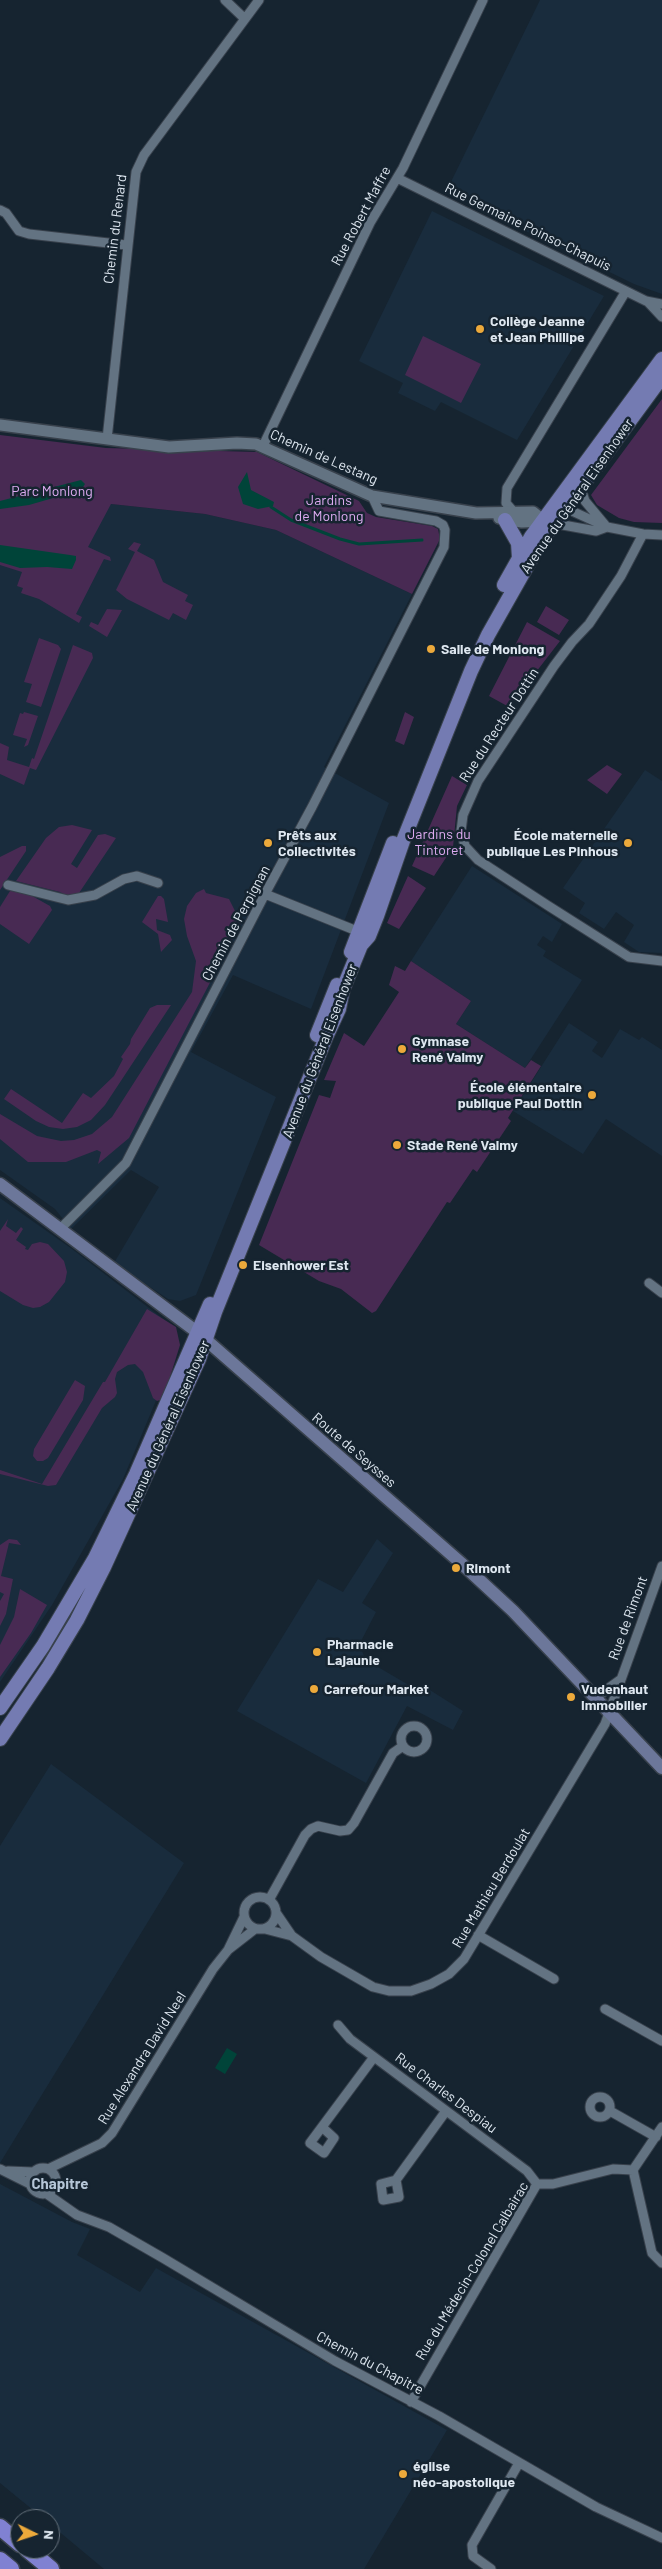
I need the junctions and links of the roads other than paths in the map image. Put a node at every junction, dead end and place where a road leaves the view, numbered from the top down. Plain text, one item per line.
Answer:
1 (225, 0) edge
2 (259, 0) edge
3 (483, 0) edge
4 (245, 19) junction
5 (397, 178) junction
6 (0, 210) edge
7 (126, 245) junction
8 (626, 291) junction
9 (646, 301) junction
10 (662, 304) edge
11 (662, 316) edge
12 (662, 358) edge
13 (662, 377) edge
14 (0, 424) edge
15 (107, 440) junction
16 (263, 446) junction
17 (581, 488) junction
18 (372, 496) junction
19 (561, 506) junction
20 (509, 515) junction
21 (549, 522) junction
22 (607, 527) junction
23 (643, 534) junction
24 (662, 535) edge
25 (519, 558) junction
26 (158, 882) dead end
27 (8, 885) dead end
28 (265, 894) junction
29 (364, 934) junction
30 (662, 961) edge
31 (0, 1184) edge
32 (60, 1229) junction
33 (649, 1283) dead end
34 (662, 1293) edge
35 (202, 1336) junction
36 (662, 1566) edge
37 (620, 1680) junction
38 (596, 1698) junction
39 (0, 1708) edge
40 (610, 1713) junction
41 (0, 1739) edge
42 (403, 1746) dead end
43 (662, 1768) edge
44 (269, 1900) junction
45 (277, 1914) junction
46 (244, 1917) junction
47 (256, 1929) junction
48 (265, 1929) junction
49 (478, 1935) junction
50 (292, 1936) junction
51 (228, 1950) junction
52 (554, 1979) dead end
53 (605, 2009) dead end
54 (338, 2025) dead end
55 (662, 2041) edge
56 (374, 2056) junction
57 (446, 2111) junction
58 (610, 2111) dead end
59 (662, 2126) edge
60 (322, 2127) dead end
61 (656, 2137) junction
62 (63, 2162) junction
63 (1, 2169) edge
64 (48, 2169) junction
65 (633, 2170) junction
66 (33, 2172) junction
67 (396, 2180) dead end
68 (56, 2182) junction
69 (30, 2184) junction
70 (537, 2184) junction
71 (47, 2194) junction
72 (66, 2208) junction
73 (662, 2263) edge
74 (411, 2402) junction
75 (519, 2463) junction
76 (0, 2527) edge
77 (10, 2536) edge
78 (662, 2538) edge
79 (38, 2559) edge
80 (0, 2560) edge
81 (12, 2569) edge
82 (51, 2569) edge
83 (491, 2569) edge

1 - 4 street
2 - 4 street, Chemin du Renard
3 - 5 street, Rue Robert Maffre
4 - 7 street, Chemin du Renard
5 - 8 street, Rue Germaine Poinso-Chapuis
5 - 16 street, Rue Robert Maffre
6 - 7 street
7 - 15 street, Chemin du Renard
8 - 9 street, Rue Germaine Poinso-Chapuis
8 - 20 street
9 - 10 street, Rue Germaine Poinso-Chapuis
9 - 11 street, Rue Germaine Poinso-Chapuis
12 - 19 main road, Avenue du Général Eisenhower
13 - 17 main road, Avenue du Général Eisenhower
14 - 15 street, Chemin de Lestang
15 - 16 street, Chemin de Lestang
16 - 18 street, Chemin de Lestang
17 - 19 main road, Avenue du Général Eisenhower
17 - 22 street
18 - 20 street, Chemin de Lestang
18 - 28 street, Chemin de Perpignan
19 - 21 main road, Avenue du Général Eisenhower
19 - 22 street, Chemin de Lestang
20 - 21 street, Chemin de Lestang
20 - 25 main road
21 - 22 street, Chemin de Lestang
21 - 25 main road, Avenue du Général Eisenhower
21 - 29 main road, Avenue du Général Eisenhower
22 - 23 street, Chemin de Lestang
23 - 24 street, Chemin de Lestang
23 - 30 street, Rue du Recteur Dottin
25 - 29 main road, Avenue du Général Eisenhower
26 - 27 street
28 - 29 street
28 - 32 street, Chemin de Perpignan
29 - 35 main road, Avenue du Général Eisenhower
31 - 32 main road, Route de Seysses
32 - 35 main road, Route de Seysses
33 - 34 street
35 - 38 main road, Route de Seysses
35 - 39 main road, Avenue du Général Eisenhower
35 - 41 main road, Avenue du Général Eisenhower
36 - 37 street, Rue de Rimont
37 - 38 street, Rue de Rimont
37 - 40 street, Rue de Rimont
38 - 40 main road, Route de Seysses
40 - 43 main road, Route de Seysses
40 - 49 street, Rue Mathieu Berdoulat
42 - 44 street
44 - 45 street
44 - 46 street
45 - 48 street
45 - 50 street, Rue Mathieu Berdoulat
46 - 47 street
46 - 51 street
47 - 48 street
47 - 51 street
48 - 50 street, Rue Mathieu Berdoulat
49 - 50 street, Rue Mathieu Berdoulat
49 - 52 street
51 - 62 street, Rue Alexandra David Neel
53 - 55 street
54 - 56 street, Rue Charles Despiau
56 - 57 street, Rue Charles Despiau
56 - 60 street
57 - 67 street
57 - 70 street, Rue Charles Despiau
58 - 61 street
59 - 61 street
61 - 65 street
62 - 64 street, Rue Alexandra David Neel
62 - 68 street
63 - 66 street
63 - 69 street
64 - 66 street
64 - 68 street
65 - 70 street, Rue du Médecin-Colonel Calbairac
65 - 73 street
66 - 69 street
68 - 71 street
68 - 72 street
69 - 71 street
70 - 74 street, Rue du Médecin-Colonel Calbairac
71 - 72 street, Chemin du Chapitre
72 - 74 street, Chemin du Chapitre
74 - 75 street, Chemin du Chapitre
75 - 78 street, Chemin du Chapitre
75 - 83 street
76 - 77 highway
79 - 82 highway
80 - 81 highway

